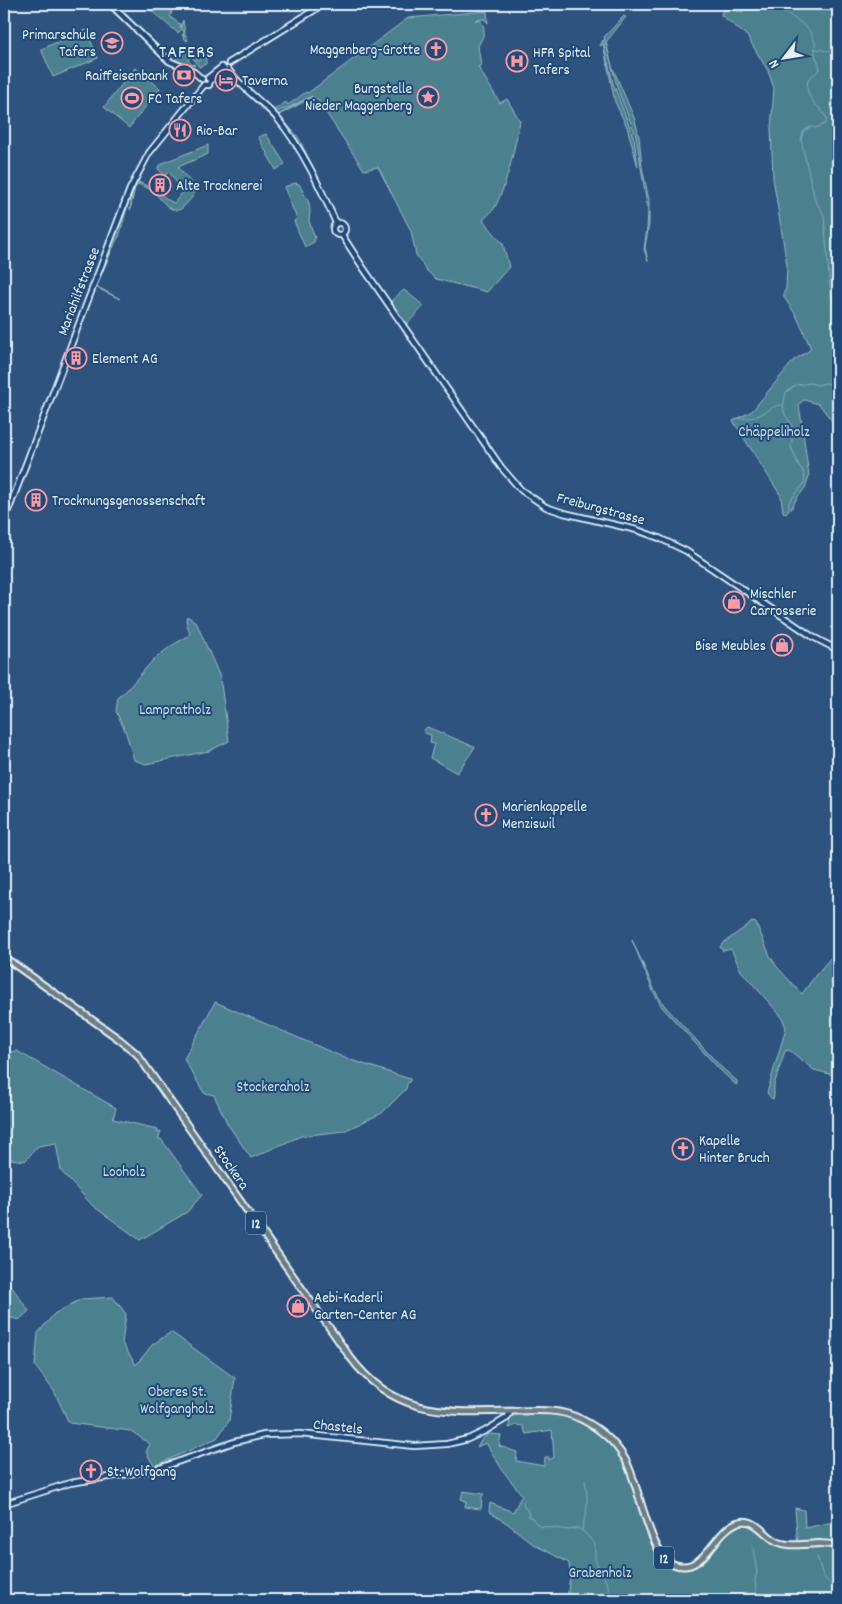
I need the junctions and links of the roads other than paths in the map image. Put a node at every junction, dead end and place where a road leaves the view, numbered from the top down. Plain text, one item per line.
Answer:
1 (110, 4) edge
2 (324, 4) edge
3 (224, 68) junction
4 (202, 79) junction
5 (209, 79) junction
6 (204, 85) junction
7 (336, 223) junction
8 (342, 234) junction
9 (4, 522) edge
10 (838, 650) edge
11 (4, 957) edge
12 (501, 1411) junction
13 (511, 1411) junction
14 (504, 1420) junction
15 (4, 1504) edge
16 (838, 1546) edge

1 - 4 main road
2 - 3 main road
3 - 5 main road
3 - 7 main road, Freiburgstrasse
4 - 5 main road
4 - 6 main road
5 - 6 main road, Mariahilfstrasse
6 - 9 main road, Mariahilfstrasse
7 - 8 main road, Freiburgstrasse
7 - 8 main road, Freiburgstrasse
8 - 10 main road, Freiburgstrasse
11 - 12 main road, Stockera / 12
12 - 13 main road, Stockera / 12
12 - 14 main road
13 - 14 main road, Chastels
13 - 16 main road, 12
14 - 15 main road, Chastels

